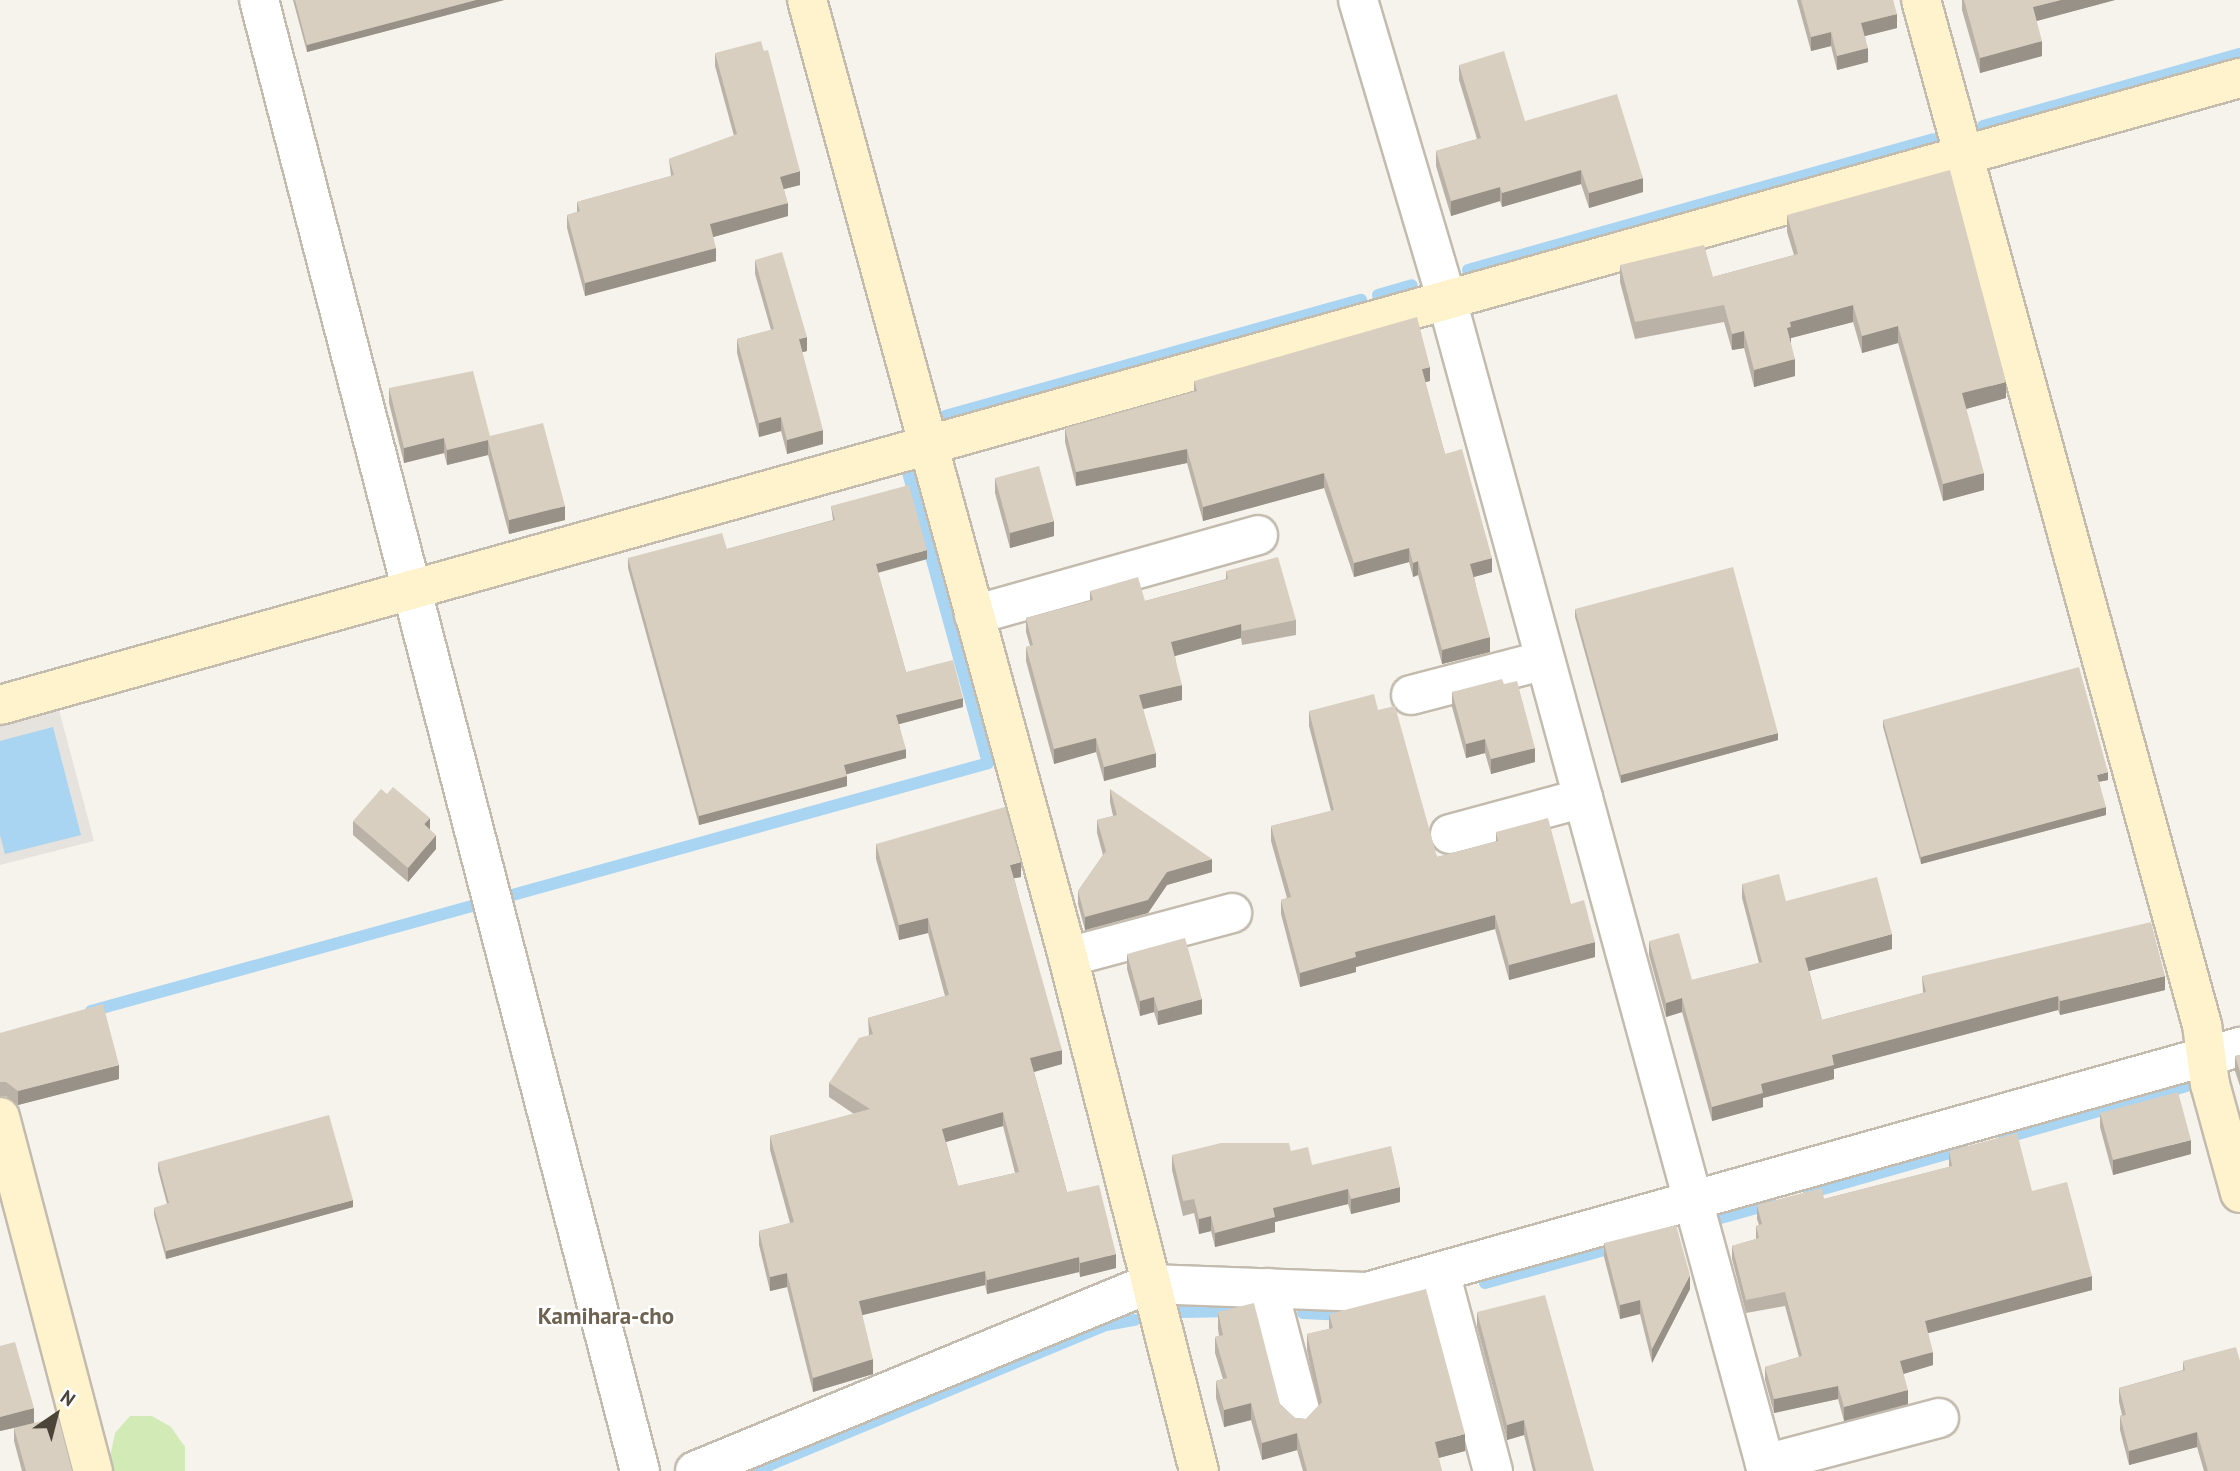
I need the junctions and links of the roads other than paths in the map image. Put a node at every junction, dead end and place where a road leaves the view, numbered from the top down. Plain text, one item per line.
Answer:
1 (259, 0) edge
2 (807, 0) edge
3 (1358, 0) edge
4 (1921, 0) edge
5 (2240, 78) edge
6 (1964, 155) junction
7 (1447, 300) junction
8 (928, 445) junction
9 (1258, 535) dead end
10 (412, 590) junction
11 (974, 615) junction
12 (1545, 660) junction
13 (1411, 695) dead end
14 (0, 705) edge
15 (1583, 798) junction
16 (1450, 834) dead end
17 (1232, 912) dead end
18 (1068, 957) junction
19 (2223, 1052) edge
20 (0, 1117) edge
21 (2240, 1194) edge
22 (1693, 1202) junction
23 (1440, 1272) junction
24 (1149, 1284) junction
25 (1268, 1288) junction
26 (1301, 1414) dead end
27 (1939, 1418) dead end
28 (1766, 1468) edge
29 (93, 1471) edge
30 (640, 1471) edge
31 (695, 1471) edge
32 (1199, 1471) edge
33 (1493, 1471) edge

1 - 10 street
2 - 8 street
3 - 7 street
4 - 6 street
5 - 6 street
6 - 7 street
6 - 19 street
7 - 8 street
7 - 12 street
8 - 10 street
8 - 11 street
9 - 11 street
10 - 14 street
10 - 30 street
11 - 18 street
12 - 13 street
12 - 15 street
15 - 16 street
15 - 22 street
17 - 18 street
18 - 24 street
19 - 21 street
19 - 22 street
20 - 29 street
22 - 23 street
22 - 28 street
23 - 25 street
23 - 33 street
24 - 25 street
24 - 31 street
24 - 32 street
25 - 26 street
27 - 28 street

